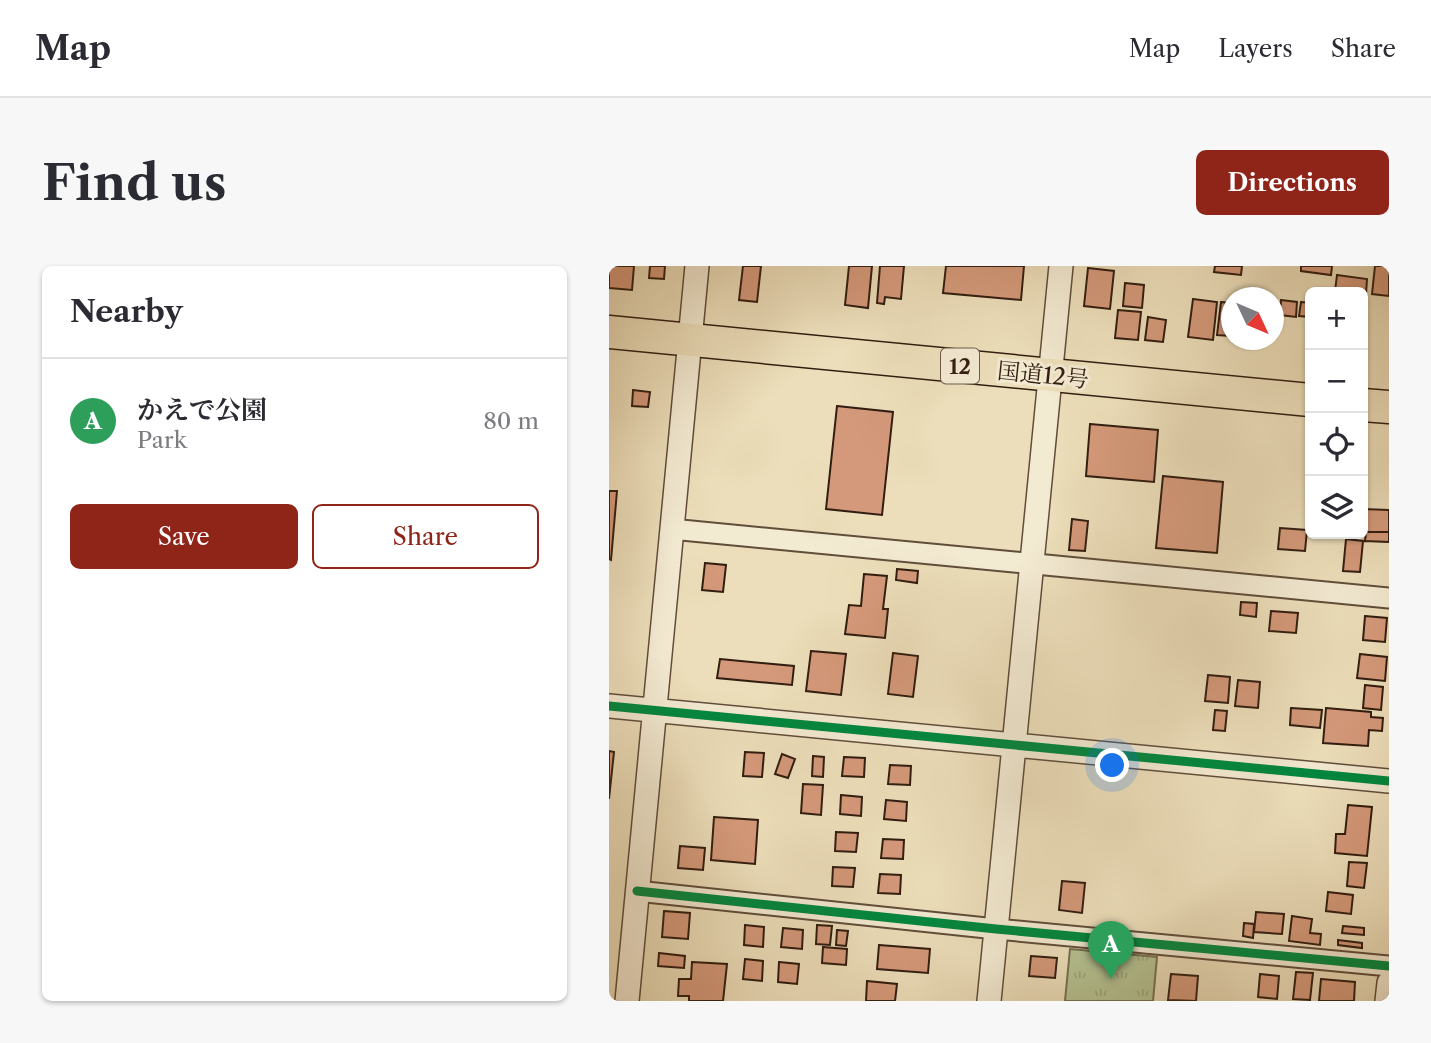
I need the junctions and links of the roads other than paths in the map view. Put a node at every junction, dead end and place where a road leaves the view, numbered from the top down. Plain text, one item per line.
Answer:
1 (697, 266) edge
2 (1061, 266) edge
3 (609, 332) edge
4 (691, 340) junction
5 (1051, 375) junction
6 (1305, 400) edge
7 (1368, 405) edge
8 (1389, 407) edge
9 (671, 529) junction
10 (1033, 564) junction
11 (1389, 598) edge
12 (609, 706) edge
13 (655, 711) junction
14 (1015, 745) junction
15 (1389, 781) edge
16 (637, 891) junction
17 (996, 929) junction
18 (1389, 966) edge
19 (1389, 983) edge
20 (627, 1001) edge
21 (989, 1001) edge
22 (1387, 1001) edge

1 - 4 street
2 - 5 street
3 - 4 highway, 国道12号 / 12
4 - 5 highway, 国道12号 / 12
4 - 9 street
5 - 6 highway, 国道12号 / 12
5 - 10 street
7 - 8 highway
9 - 10 street
9 - 13 street
10 - 11 street
10 - 14 street
12 - 13 street
13 - 14 street
13 - 16 street
14 - 15 street
14 - 17 street
16 - 17 street
16 - 20 street
17 - 18 street
17 - 21 street
19 - 22 street

